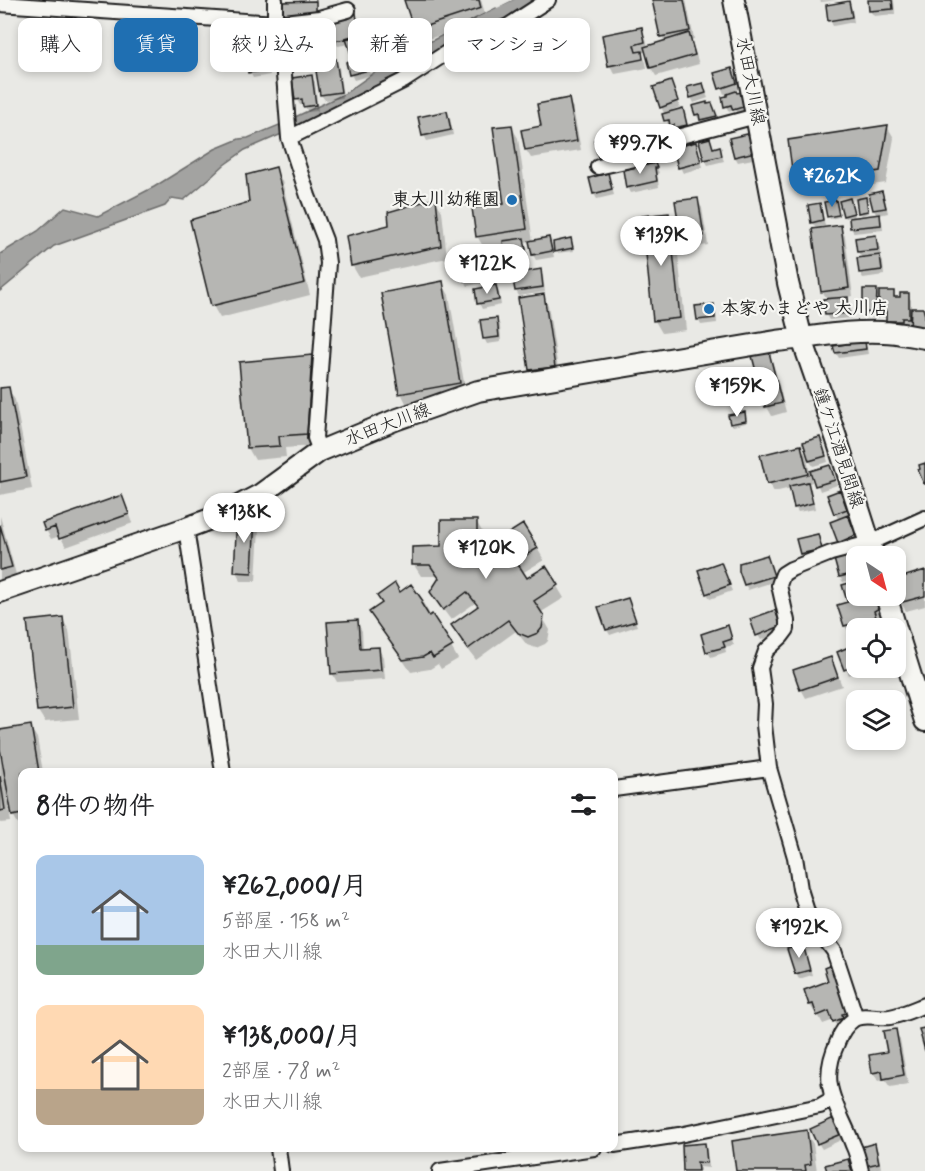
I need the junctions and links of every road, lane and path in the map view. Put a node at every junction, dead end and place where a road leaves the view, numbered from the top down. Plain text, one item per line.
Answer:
1 (275, 0) edge
2 (548, 0) edge
3 (734, 0) edge
4 (26, 3) edge
5 (0, 4) edge
6 (348, 10) dead end
7 (213, 18) edge
8 (275, 18) edge
9 (319, 18) edge
10 (284, 72) edge
11 (756, 116) junction
12 (289, 138) junction
13 (598, 167) dead end
14 (925, 338) edge
15 (802, 339) junction
16 (320, 452) junction
17 (925, 518) edge
18 (186, 528) junction
19 (871, 546) edge
20 (879, 546) edge
21 (846, 552) edge
22 (0, 592) edge
23 (889, 606) edge
24 (925, 721) edge
25 (222, 768) edge
26 (769, 768) junction
27 (618, 788) edge
28 (925, 1005) edge
29 (856, 1018) junction
30 (832, 1099) junction
31 (618, 1143) edge
32 (279, 1152) edge
33 (567, 1152) edge
34 (281, 1171) edge
35 (440, 1171) edge
36 (861, 1171) edge

1 - 8 street
2 - 12 street
3 - 11 main road, 水田大川線
4 - 5 street
4 - 7 street
6 - 9 street
10 - 12 street
11 - 13 street
11 - 15 main road, 水田大川線
12 - 16 street
14 - 15 main road, 水田大川線
15 - 16 main road, 水田大川線
15 - 19 main road, 鐘ケ江酒見間線
16 - 18 main road, 水田大川線
17 - 20 street
18 - 22 main road, 水田大川線
18 - 25 street
21 - 26 street
23 - 24 main road
26 - 27 street
26 - 29 street
28 - 29 street
29 - 30 street
30 - 31 street
30 - 36 street
32 - 34 street
33 - 35 street

